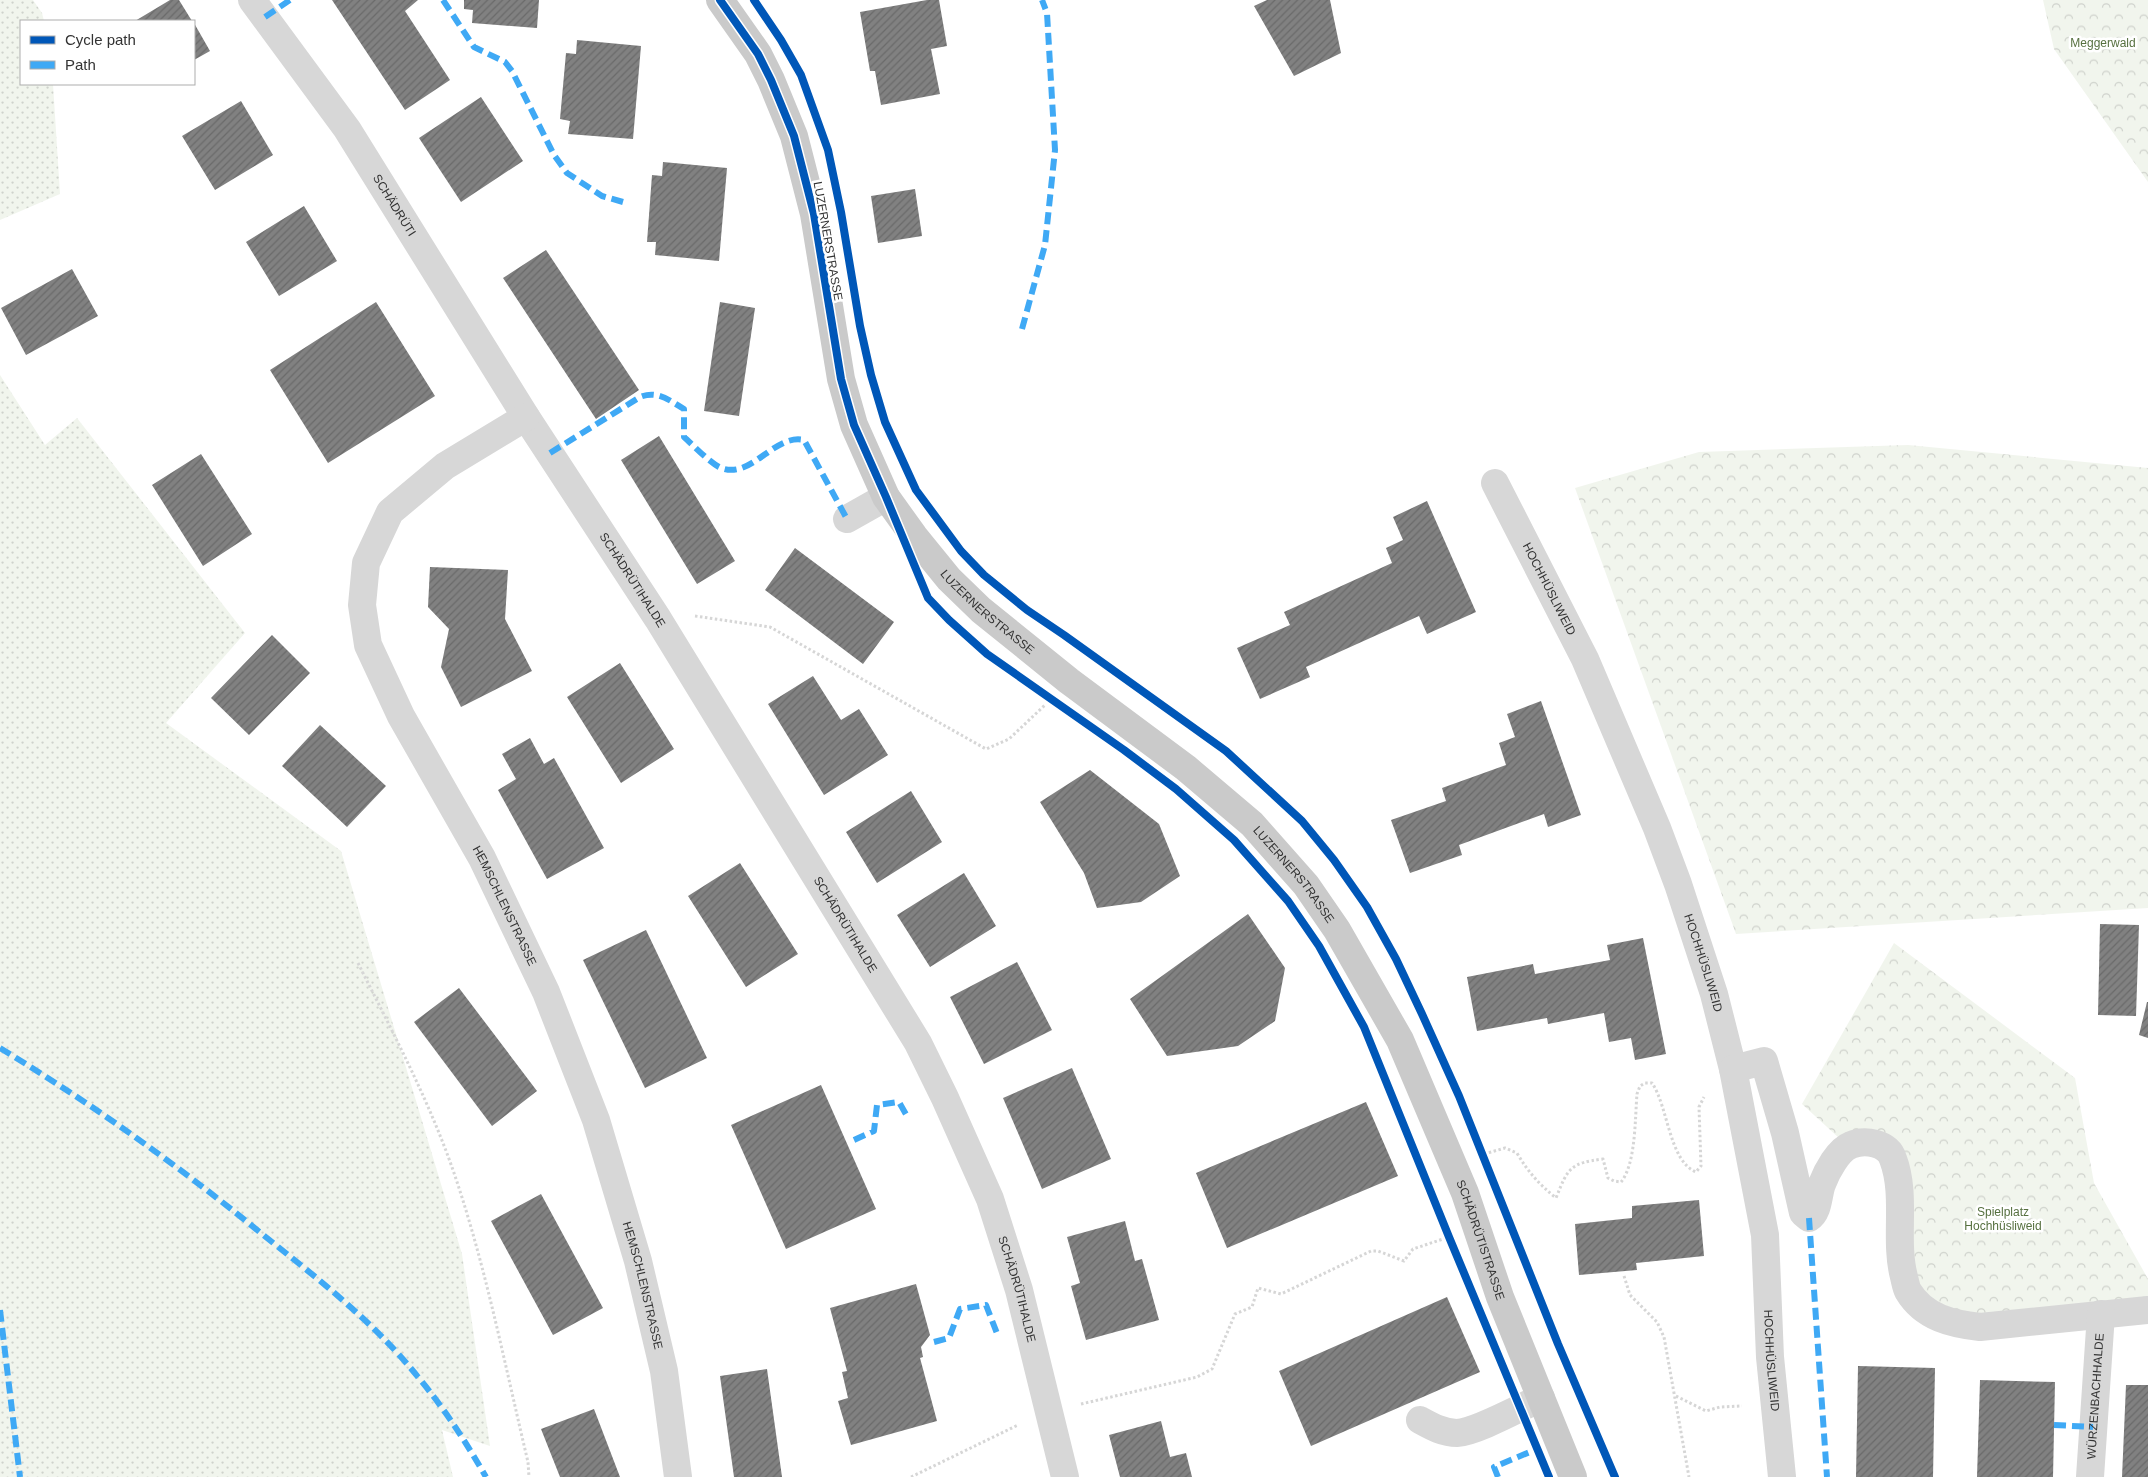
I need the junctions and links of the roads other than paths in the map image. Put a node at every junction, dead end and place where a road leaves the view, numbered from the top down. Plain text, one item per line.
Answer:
1 (252, 0) edge
2 (720, 0) edge
3 (526, 417) junction
4 (1496, 483) dead end
5 (886, 496) junction
6 (847, 519) dead end
7 (1381, 1006) joint
8 (1733, 1069) junction
9 (2148, 1310) edge
10 (2101, 1314) junction
11 (1541, 1398) junction
12 (1420, 1420) dead end
13 (678, 1477) edge
14 (1065, 1477) edge
15 (1573, 1477) edge
16 (1782, 1477) edge
17 (2090, 1477) edge

1 - 3 street, SCHÄDRÜTI
2 - 5 main road, LUZERNERSTRASSE
3 - 13 street, HEMSCHLENSTRASSE
3 - 14 street, SCHÄDRÜTIHALDE
4 - 8 street, HOCHHÜSLIWEID
5 - 6 street
5 - 7 main road, LUZERNERSTRASSE
7 - 11 main road, SCHÄDRÜTISTRASSE
8 - 10 street
8 - 16 street, HOCHHÜSLIWEID
9 - 10 street
10 - 17 street, WÜRZENBACHHALDE
11 - 12 street
11 - 15 main road, SCHÄDRÜTISTRASSE

